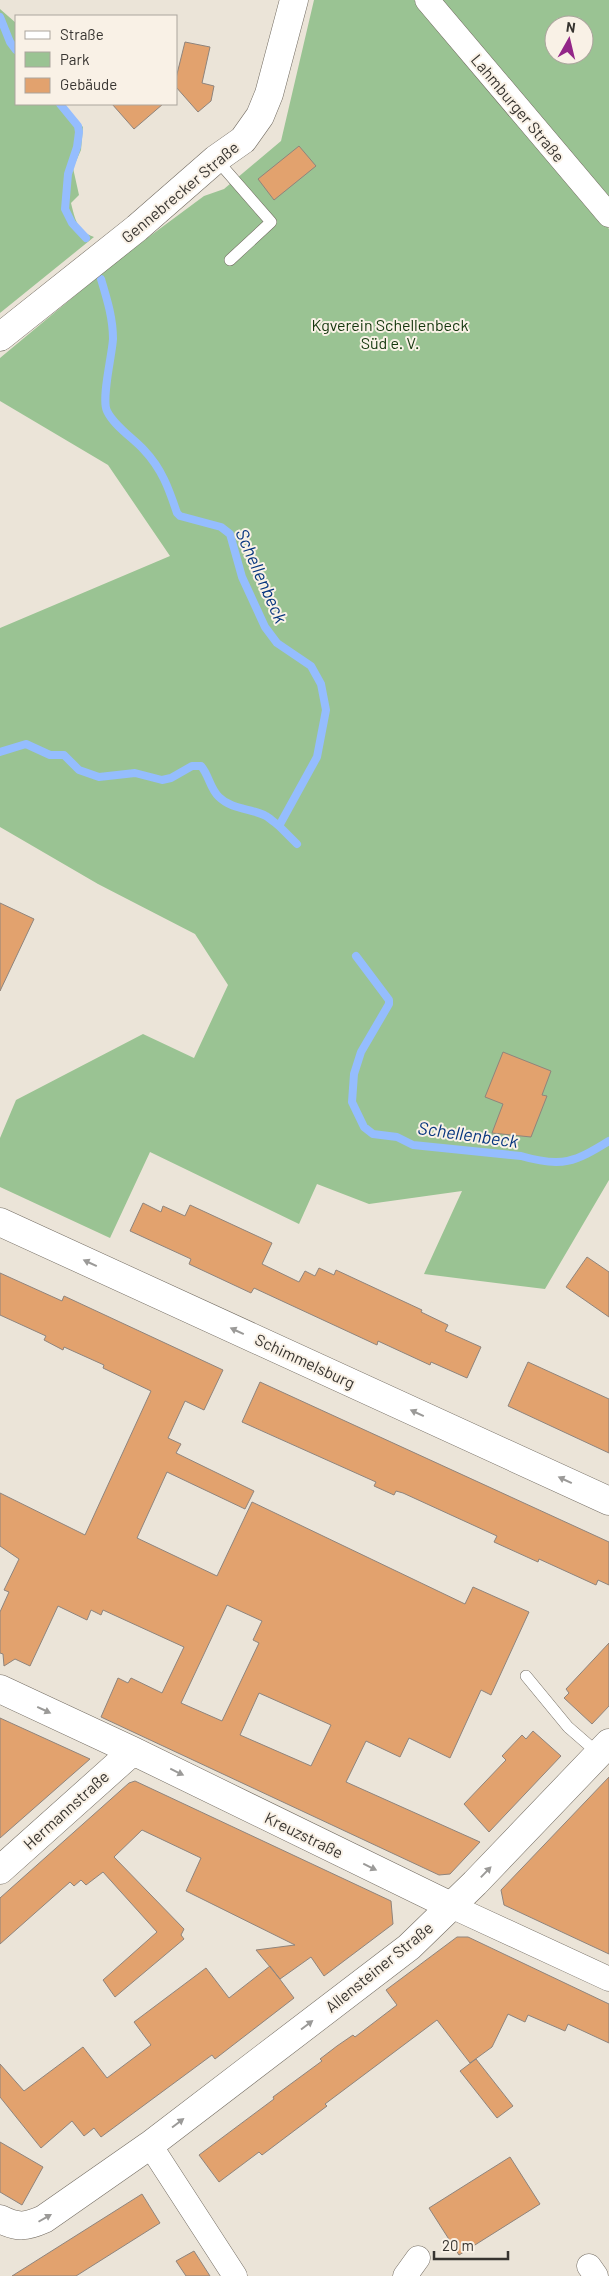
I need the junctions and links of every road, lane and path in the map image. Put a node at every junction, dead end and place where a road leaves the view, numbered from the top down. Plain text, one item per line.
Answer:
1 (294, 0) edge
2 (427, 0) edge
3 (216, 159) junction
4 (609, 215) edge
5 (230, 260) dead end
6 (0, 337) edge
7 (0, 1222) edge
8 (609, 1501) edge
9 (526, 1676) dead end
10 (0, 1689) edge
11 (604, 1749) edge
12 (133, 1751) junction
13 (0, 1870) edge
14 (451, 1906) junction
15 (609, 1980) edge
16 (150, 2144) junction
17 (0, 2219) edge
18 (235, 2276) edge

1 - 3 street, Gennebrecker Straße
2 - 4 street, Lahmburger Straße
3 - 5 lane
3 - 6 street, Gennebrecker Straße
8 -> 7 street, Schimmelsburg
9 - 11 lane
10 -> 12 street, Kreuzstraße
14 -> 11 street, Allensteiner Straße
12 - 13 street, Hermannstraße
12 -> 14 street, Kreuzstraße
14 - 15 street, Kreuzstraße
16 -> 14 street, Allensteiner Straße
17 -> 16 street, Allensteiner Straße
16 - 18 street

